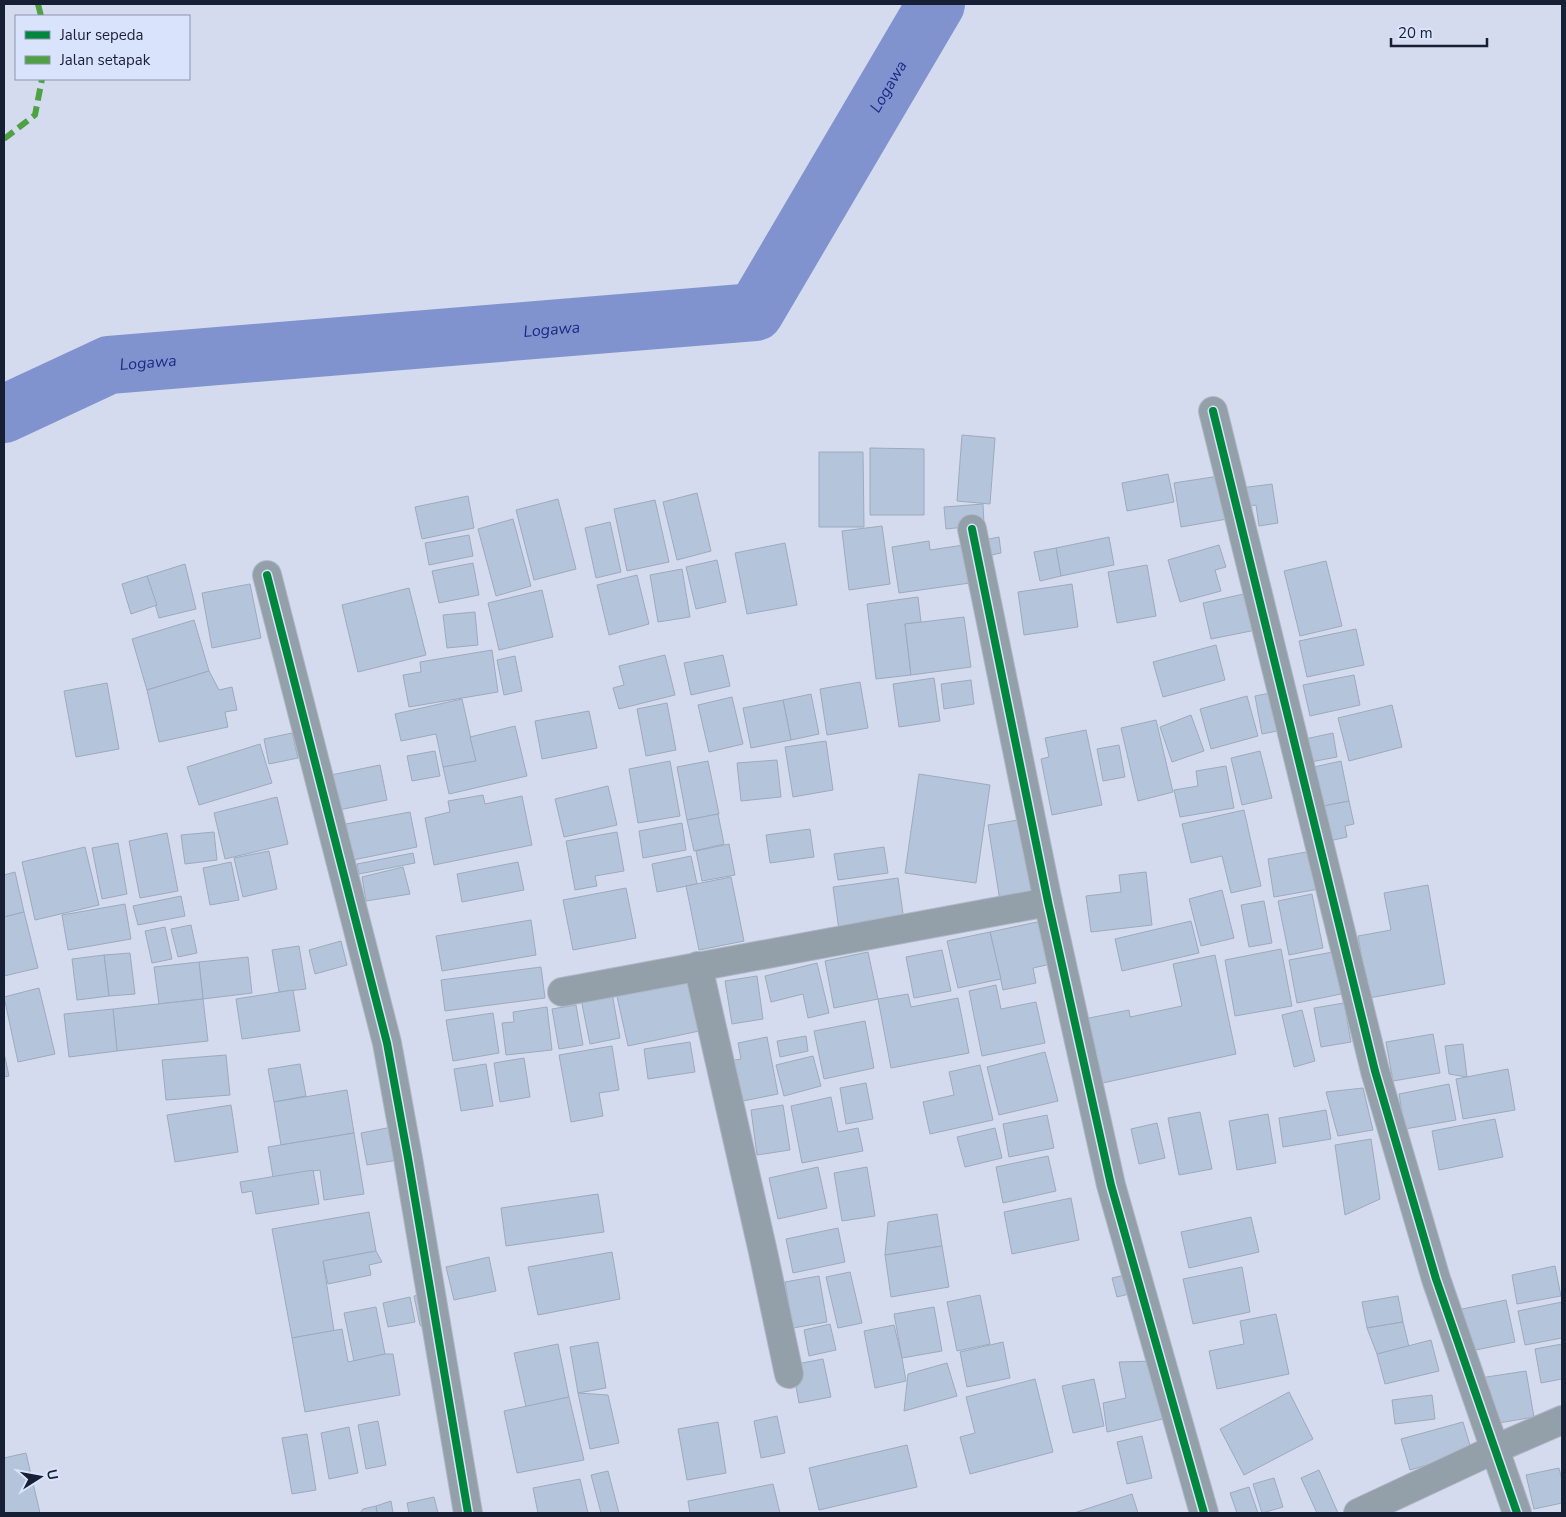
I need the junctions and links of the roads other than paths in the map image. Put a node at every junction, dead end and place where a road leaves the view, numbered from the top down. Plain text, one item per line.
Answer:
1 (1213, 411) dead end
2 (972, 528) dead end
3 (267, 575) dead end
4 (1048, 902) junction
5 (698, 966) junction
6 (562, 992) dead end
7 (789, 1374) dead end
8 (1562, 1420) edge
9 (1495, 1449) junction
10 (468, 1513) edge
11 (1204, 1513) edge
12 (1358, 1513) edge
13 (1517, 1513) edge

1 - 9 street
2 - 4 street
3 - 10 street
4 - 5 street
4 - 11 street
5 - 6 street
5 - 7 street
8 - 9 street
9 - 12 street
9 - 13 street

